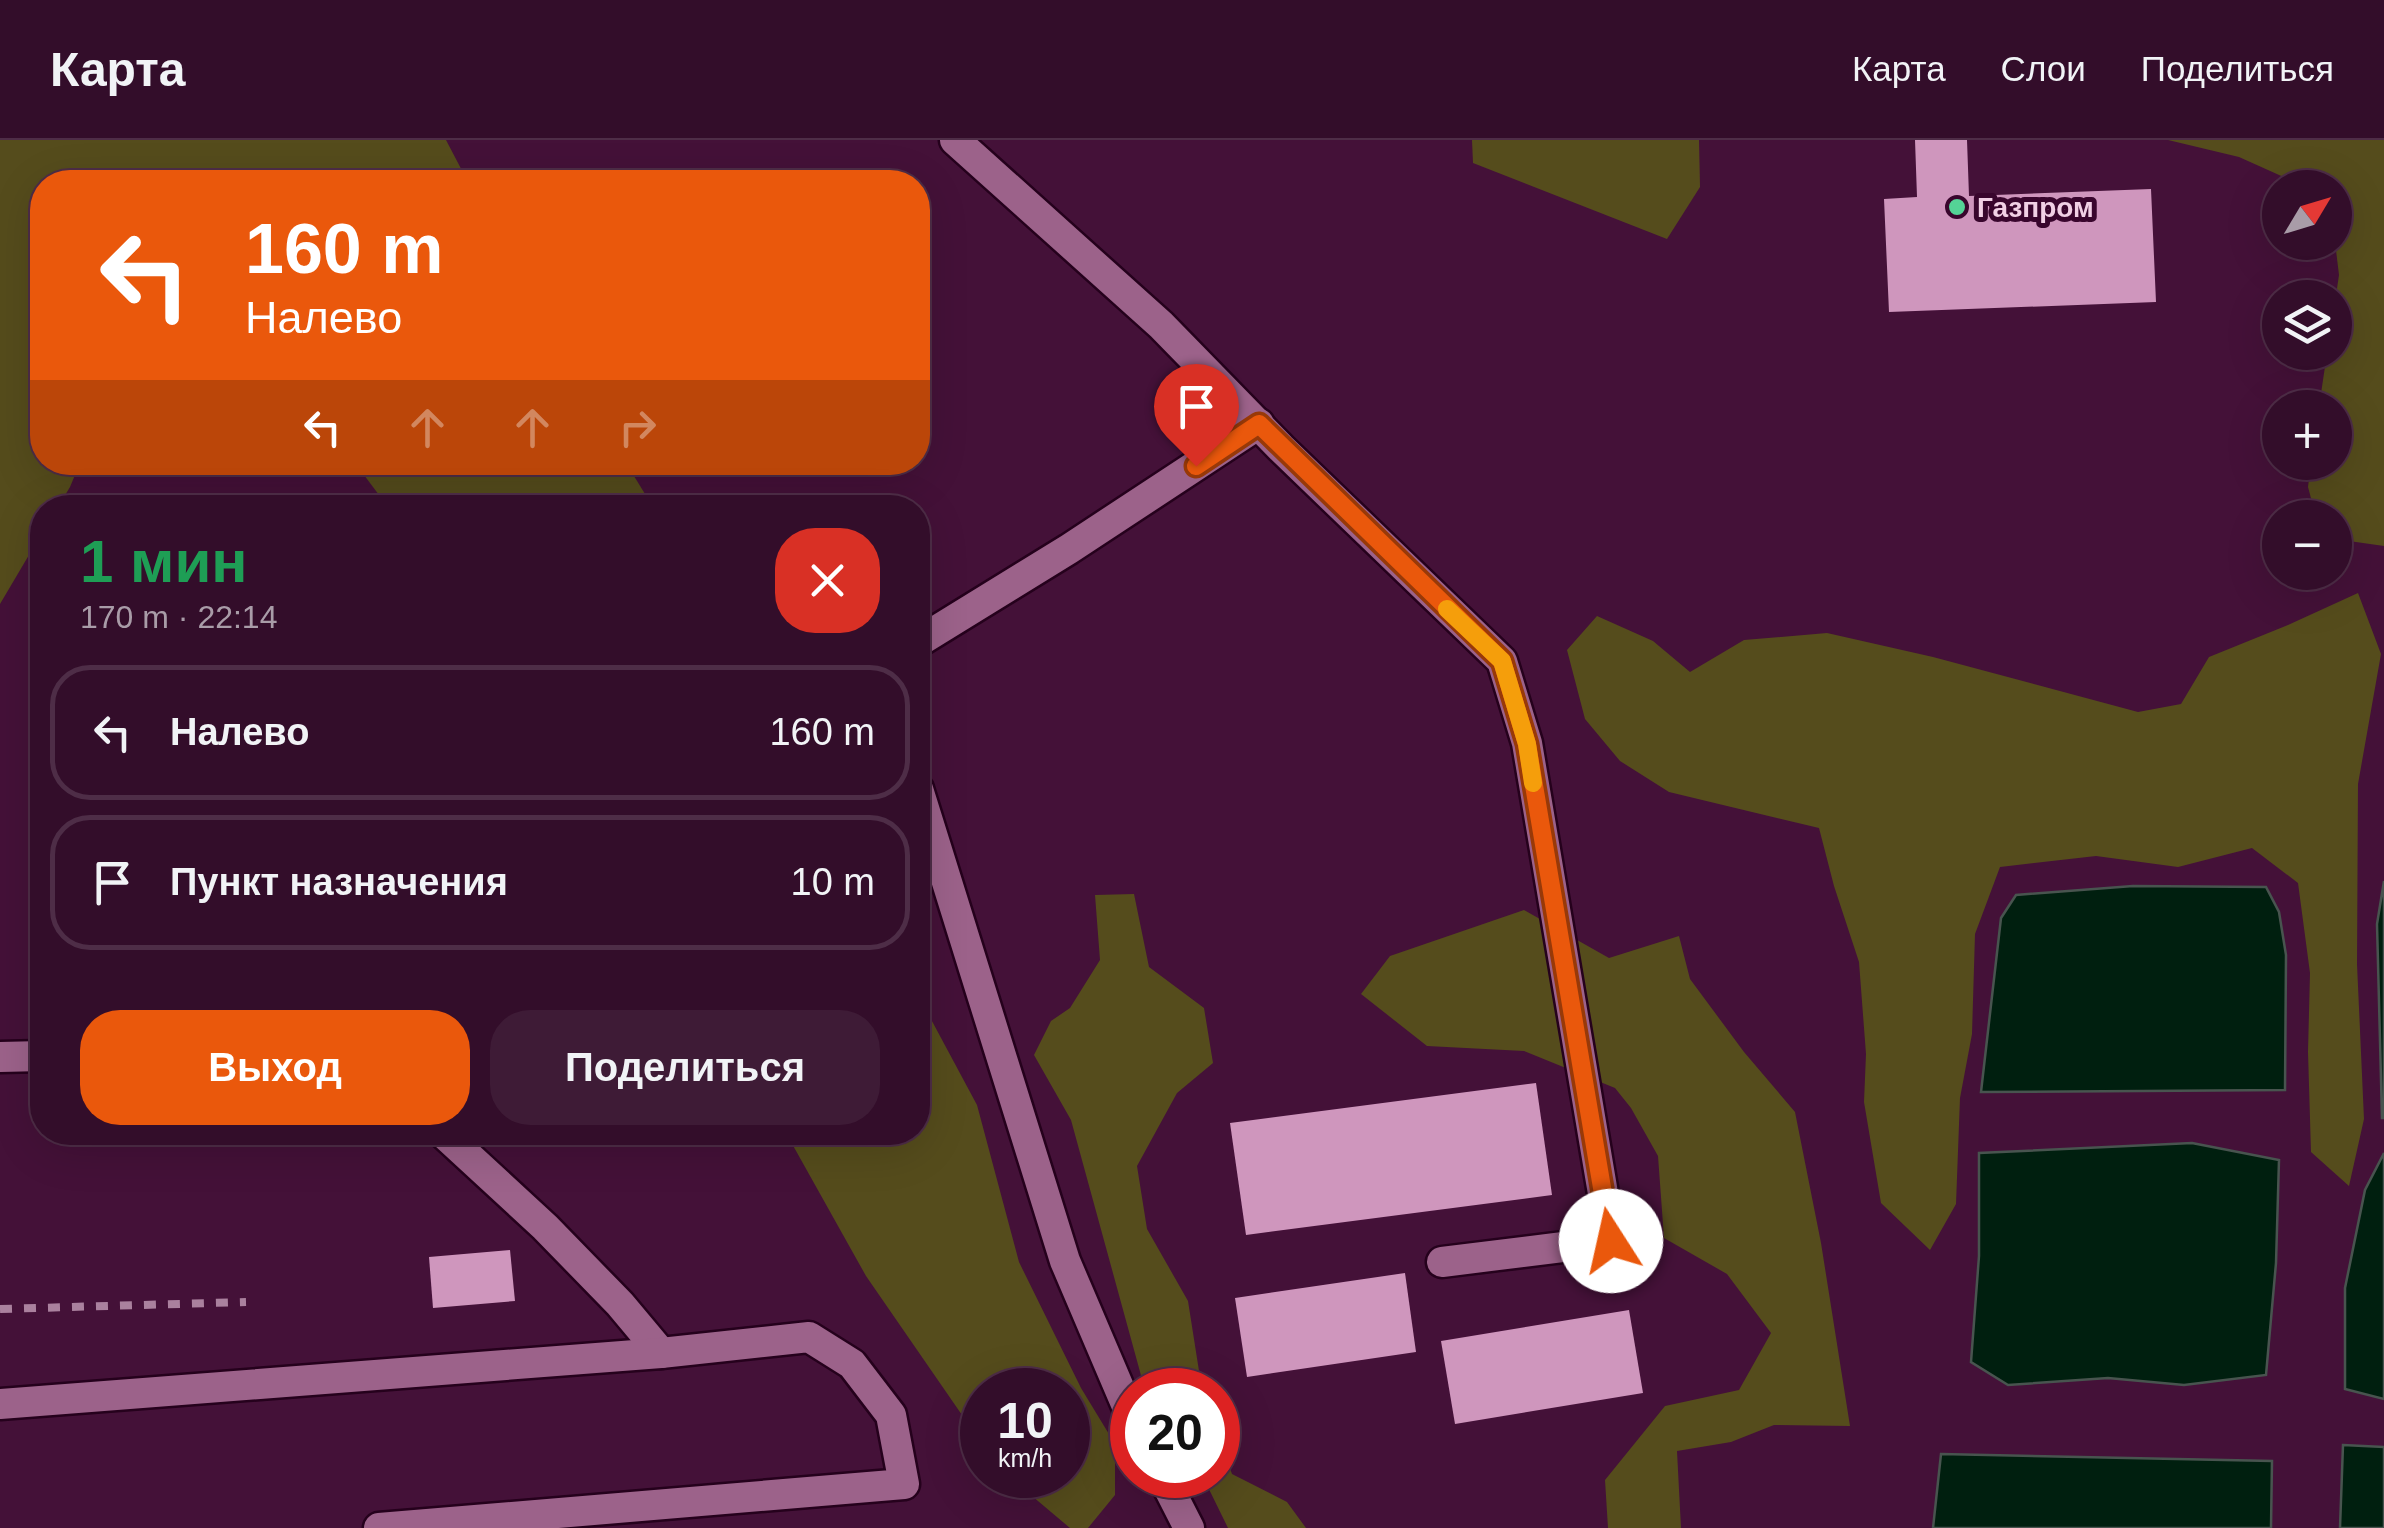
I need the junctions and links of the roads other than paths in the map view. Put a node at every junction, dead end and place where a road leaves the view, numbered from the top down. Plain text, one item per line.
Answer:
1 (954, 140) edge
2 (1259, 424) junction
3 (930, 635) edge
4 (930, 827) edge
5 (0, 1056) edge
6 (30, 1056) edge
7 (456, 1145) edge
8 (1442, 1262) dead end
9 (661, 1353) junction
10 (1111, 1368) edge
11 (0, 1404) edge
12 (1174, 1498) edge
13 (379, 1528) edge
14 (1189, 1528) edge

1 - 2 lane
2 - 3 lane
2 - 8 lane
4 - 10 lane
5 - 6 lane
7 - 9 lane
9 - 11 lane
9 - 13 lane
12 - 14 lane

